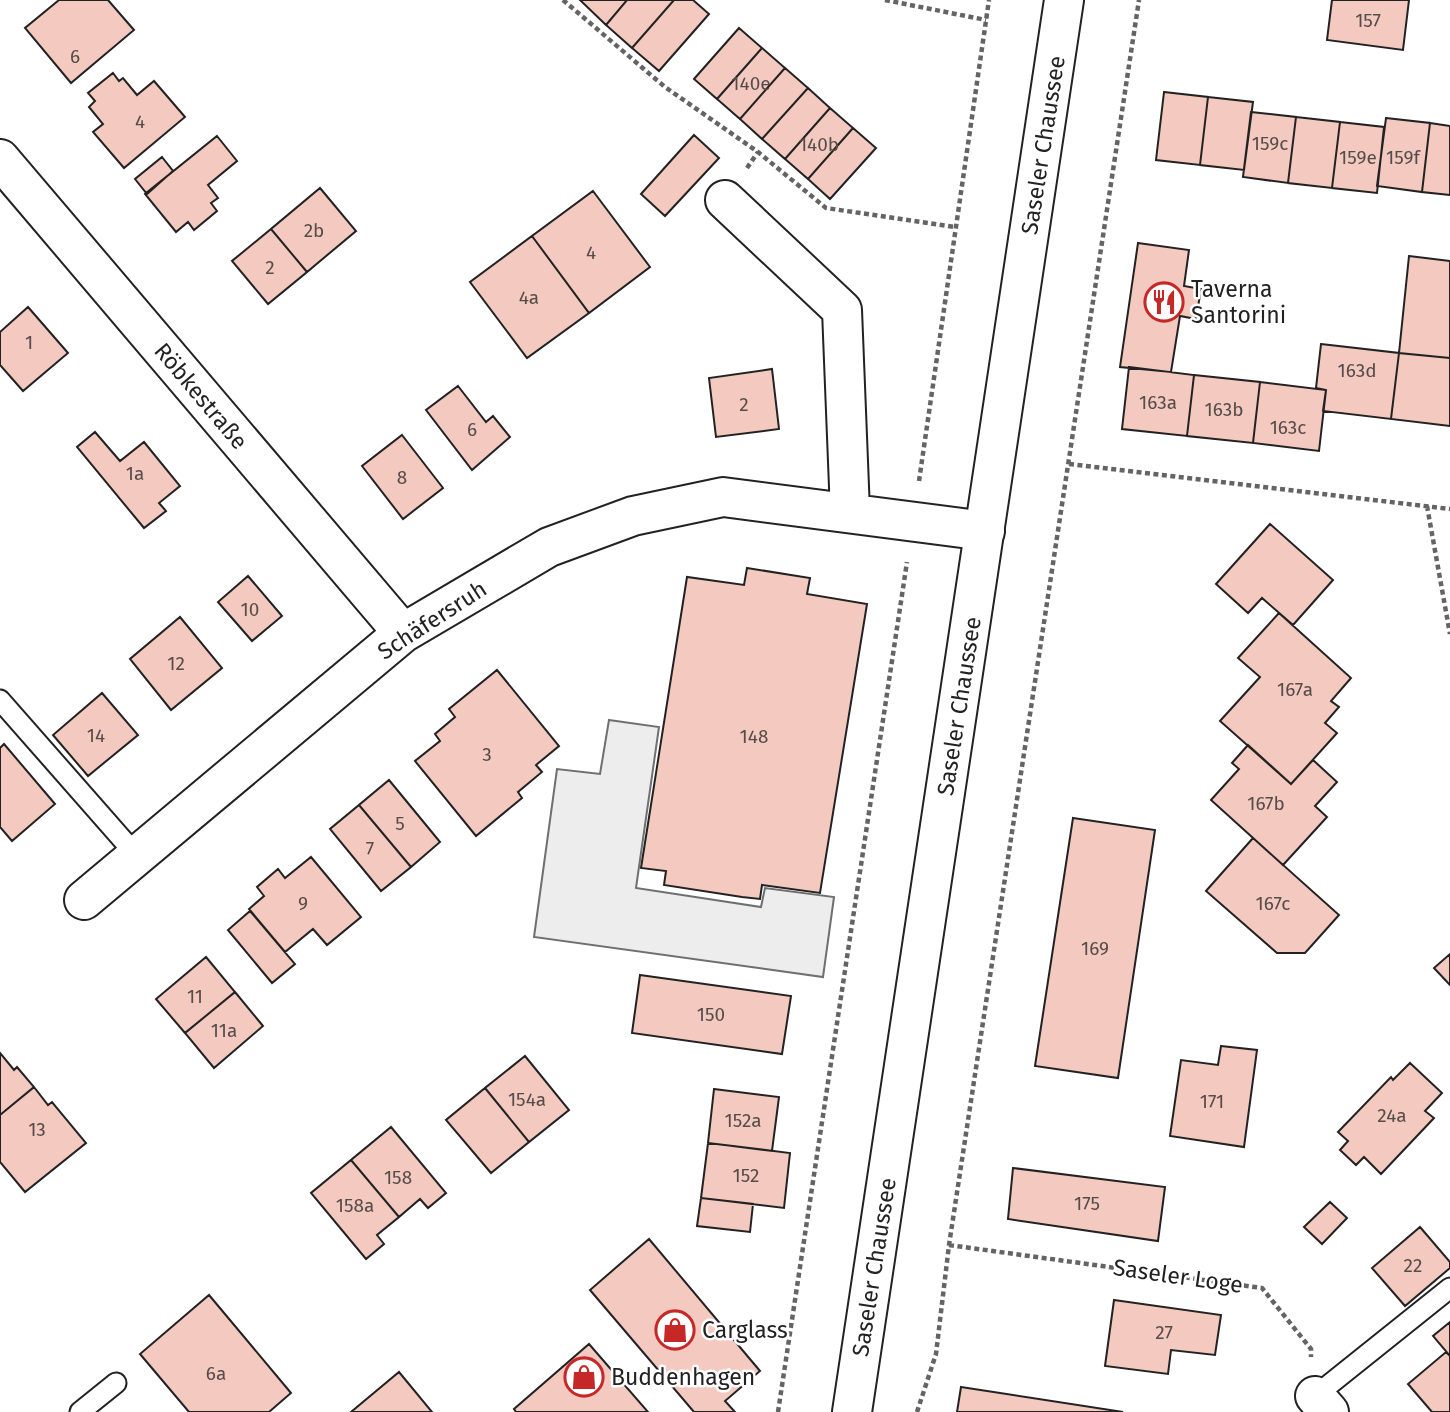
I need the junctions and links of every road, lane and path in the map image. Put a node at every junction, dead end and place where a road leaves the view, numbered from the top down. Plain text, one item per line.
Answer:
1 (563, 0) edge
2 (885, 0) edge
3 (989, 0) edge
4 (1065, 0) edge
5 (1139, 0) edge
6 (986, 20) junction
7 (0, 159) edge
8 (725, 201) dead end
9 (954, 227) junction
10 (1069, 464) junction
11 (1427, 506) junction
12 (1450, 509) edge
13 (849, 512) junction
14 (913, 521) junction
15 (985, 531) junction
16 (1447, 618) edge
17 (403, 633) junction
18 (1450, 634) edge
19 (0, 700) edge
20 (137, 856) junction
21 (84, 900) dead end
22 (950, 1245) junction
23 (1450, 1288) edge
24 (116, 1382) dead end
25 (1322, 1404) edge
26 (80, 1412) edge
27 (778, 1412) edge
28 (852, 1412) edge
29 (917, 1412) edge

1 - 9 path
2 - 6 path
3 - 6 path
4 - 15 street, Saseler Chaussee
5 - 10 path
6 - 9 path
7 - 17 street, Röbkestraße
8 - 13 street
9 - 14 path
10 - 11 path
10 - 22 path
11 - 12 path
11 - 16 path
13 - 14 street, Schäfersruh
13 - 17 street, Schäfersruh
14 - 15 street, Schäfersruh
14 - 27 path
15 - 28 street, Saseler Chaussee
16 - 18 path
17 - 20 street, Schäfersruh
19 - 20 lane
20 - 21 street, Schäfersruh
22 - 25 path, Saseler Loge
22 - 29 path
23 - 25 lane
24 - 26 lane

